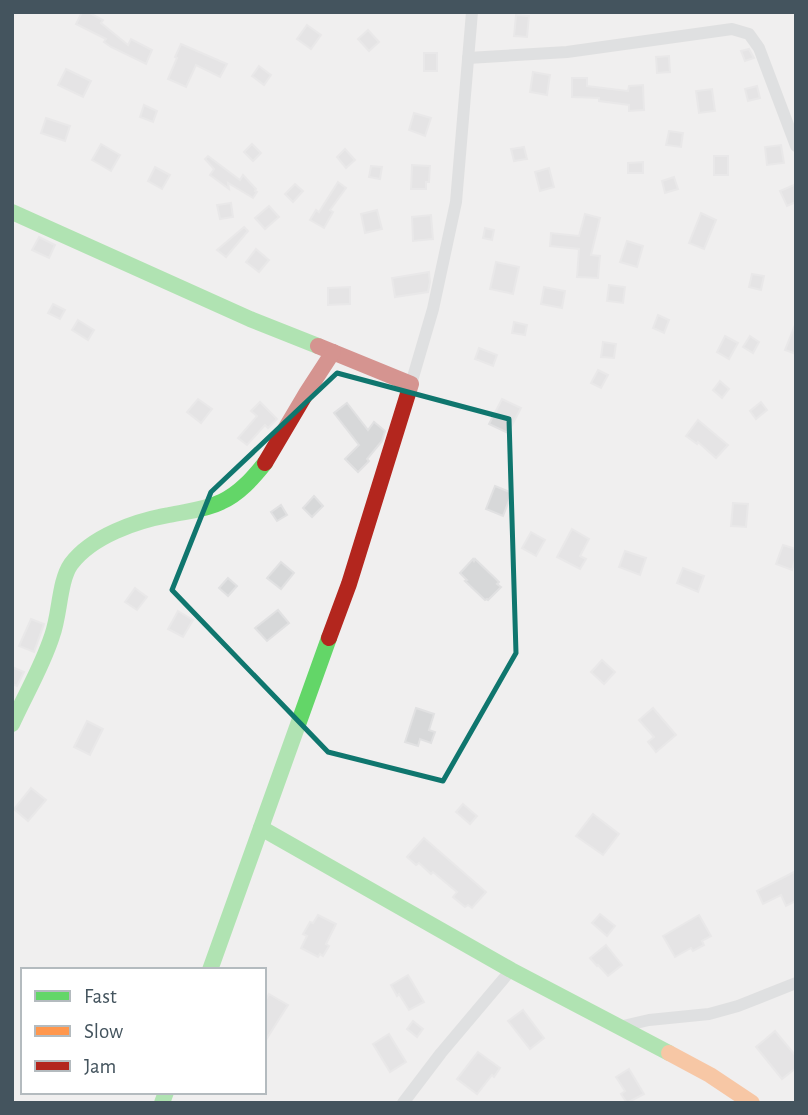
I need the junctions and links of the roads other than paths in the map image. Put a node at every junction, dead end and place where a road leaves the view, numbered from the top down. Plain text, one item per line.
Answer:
1 (472, 12) edge
2 (468, 58) junction
3 (795, 145) edge
4 (12, 212) edge
5 (333, 352) junction
6 (411, 384) junction
7 (12, 724) edge
8 (261, 828) junction
9 (211, 968) edge
10 (511, 970) junction
11 (796, 983) edge
12 (618, 1027) junction
13 (403, 1103) edge
14 (752, 1103) edge

1 - 2 street
2 - 3 street
2 - 6 street
4 - 5 street
5 - 6 street
5 - 7 street
6 - 8 street
8 - 9 street
8 - 10 street
10 - 12 street
10 - 13 street
11 - 12 street
12 - 14 street

